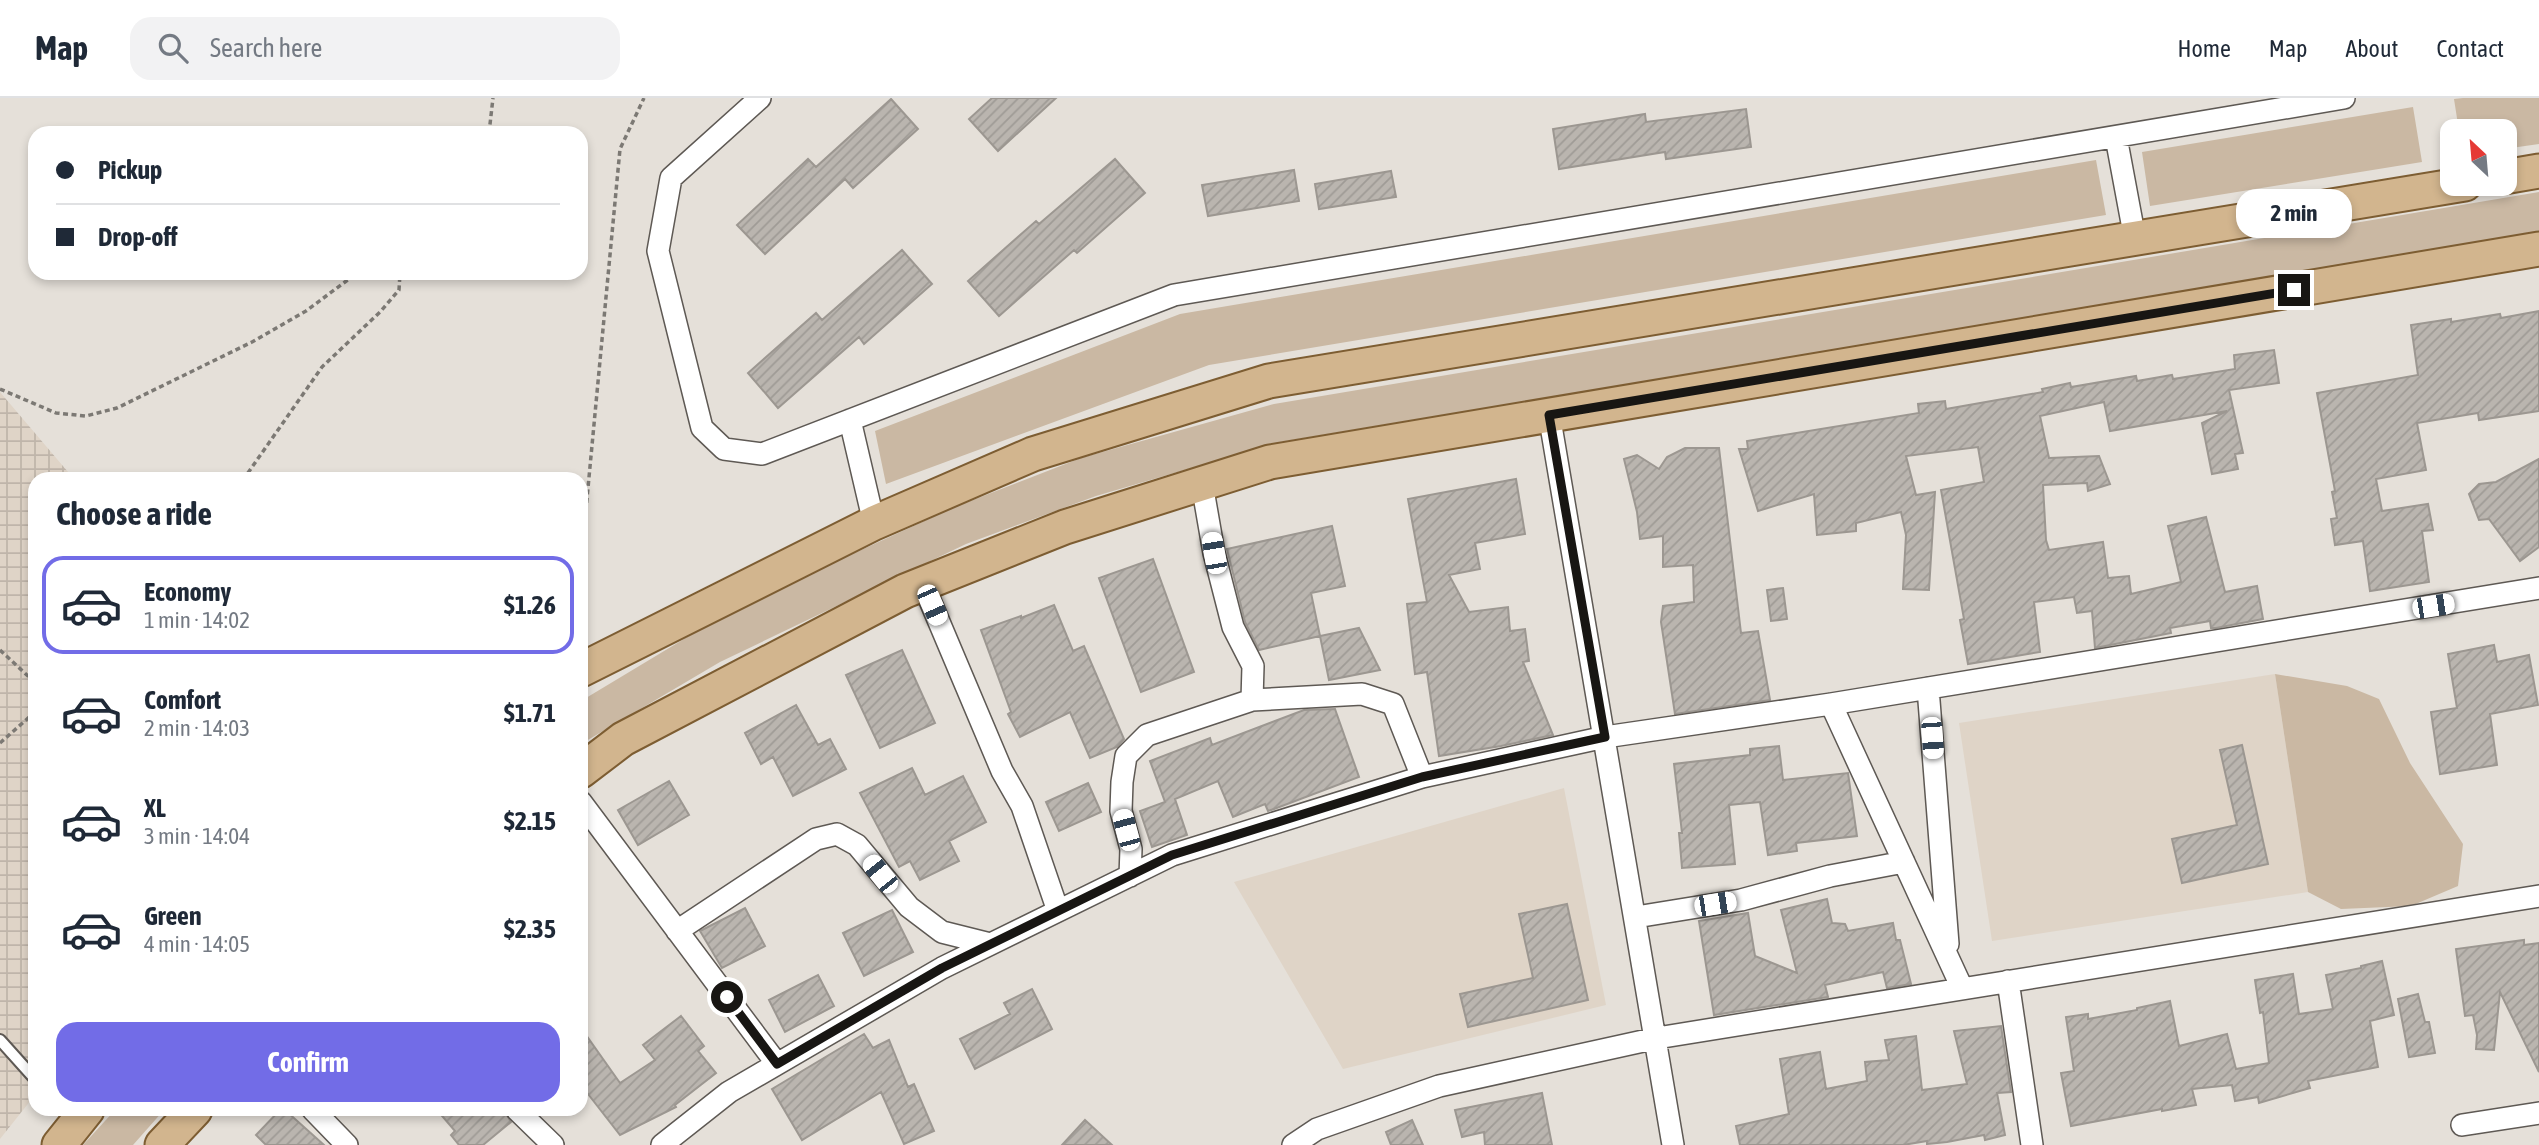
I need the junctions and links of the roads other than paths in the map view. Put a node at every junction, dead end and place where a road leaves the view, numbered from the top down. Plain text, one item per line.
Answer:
1 (760, 98) edge
2 (2344, 98) edge
3 (2275, 104) edge
4 (2116, 136) junction
5 (2539, 171) edge
6 (2517, 175) edge
7 (2440, 188) edge
8 (2134, 239) junction
9 (2539, 249) edge
10 (1549, 415) junction
11 (850, 420) junction
12 (1202, 484) junction
13 (874, 523) junction
14 (923, 584) junction
15 (2539, 588) edge
16 (588, 666) edge
17 (1928, 688) junction
18 (1252, 700) junction
19 (1831, 704) junction
20 (1605, 737) junction
21 (588, 766) edge
22 (1422, 777) junction
23 (588, 811) edge
24 (1904, 862) junction
25 (1130, 876) junction
26 (2539, 897) edge
27 (1058, 911) junction
28 (1636, 917) junction
29 (677, 931) junction
30 (990, 944) junction
31 (1949, 960) junction
32 (2008, 981) junction
33 (1962, 988) junction
34 (1657, 1038) junction
35 (0, 1040) edge
36 (777, 1064) junction
37 (28, 1071) edge
38 (2539, 1112) edge
39 (189, 1116) edge
40 (319, 1116) edge
41 (523, 1116) edge
42 (2462, 1125) dead end
43 (162, 1145) edge
44 (347, 1145) edge
45 (553, 1145) edge
46 (662, 1145) edge
47 (1293, 1145) edge
48 (1673, 1145) edge
49 (2032, 1145) edge

1 - 11 street
2 - 3 street
3 - 4 street
4 - 8 street
4 - 11 street
5 - 6 main road
7 - 8 main road
8 - 13 main road
9 - 10 main road
10 - 12 main road
10 - 20 street
11 - 13 street
12 - 14 main road
12 - 18 street
13 - 16 main road
14 - 21 main road
14 - 27 street
15 - 17 street
17 - 19 street
17 - 31 street
18 - 22 street
18 - 25 street
19 - 20 street
19 - 24 street
20 - 22 street
20 - 28 street
22 - 25 street
23 - 29 street
24 - 28 street
24 - 31 street
25 - 27 street
26 - 32 street
27 - 30 street
28 - 34 street
29 - 30 street
29 - 36 street
30 - 36 street
31 - 33 street
32 - 33 street
32 - 49 street
33 - 34 street
34 - 47 street
34 - 48 street
35 - 37 lane
36 - 46 street
38 - 42 street
39 - 43 main road
40 - 44 street
41 - 45 street

